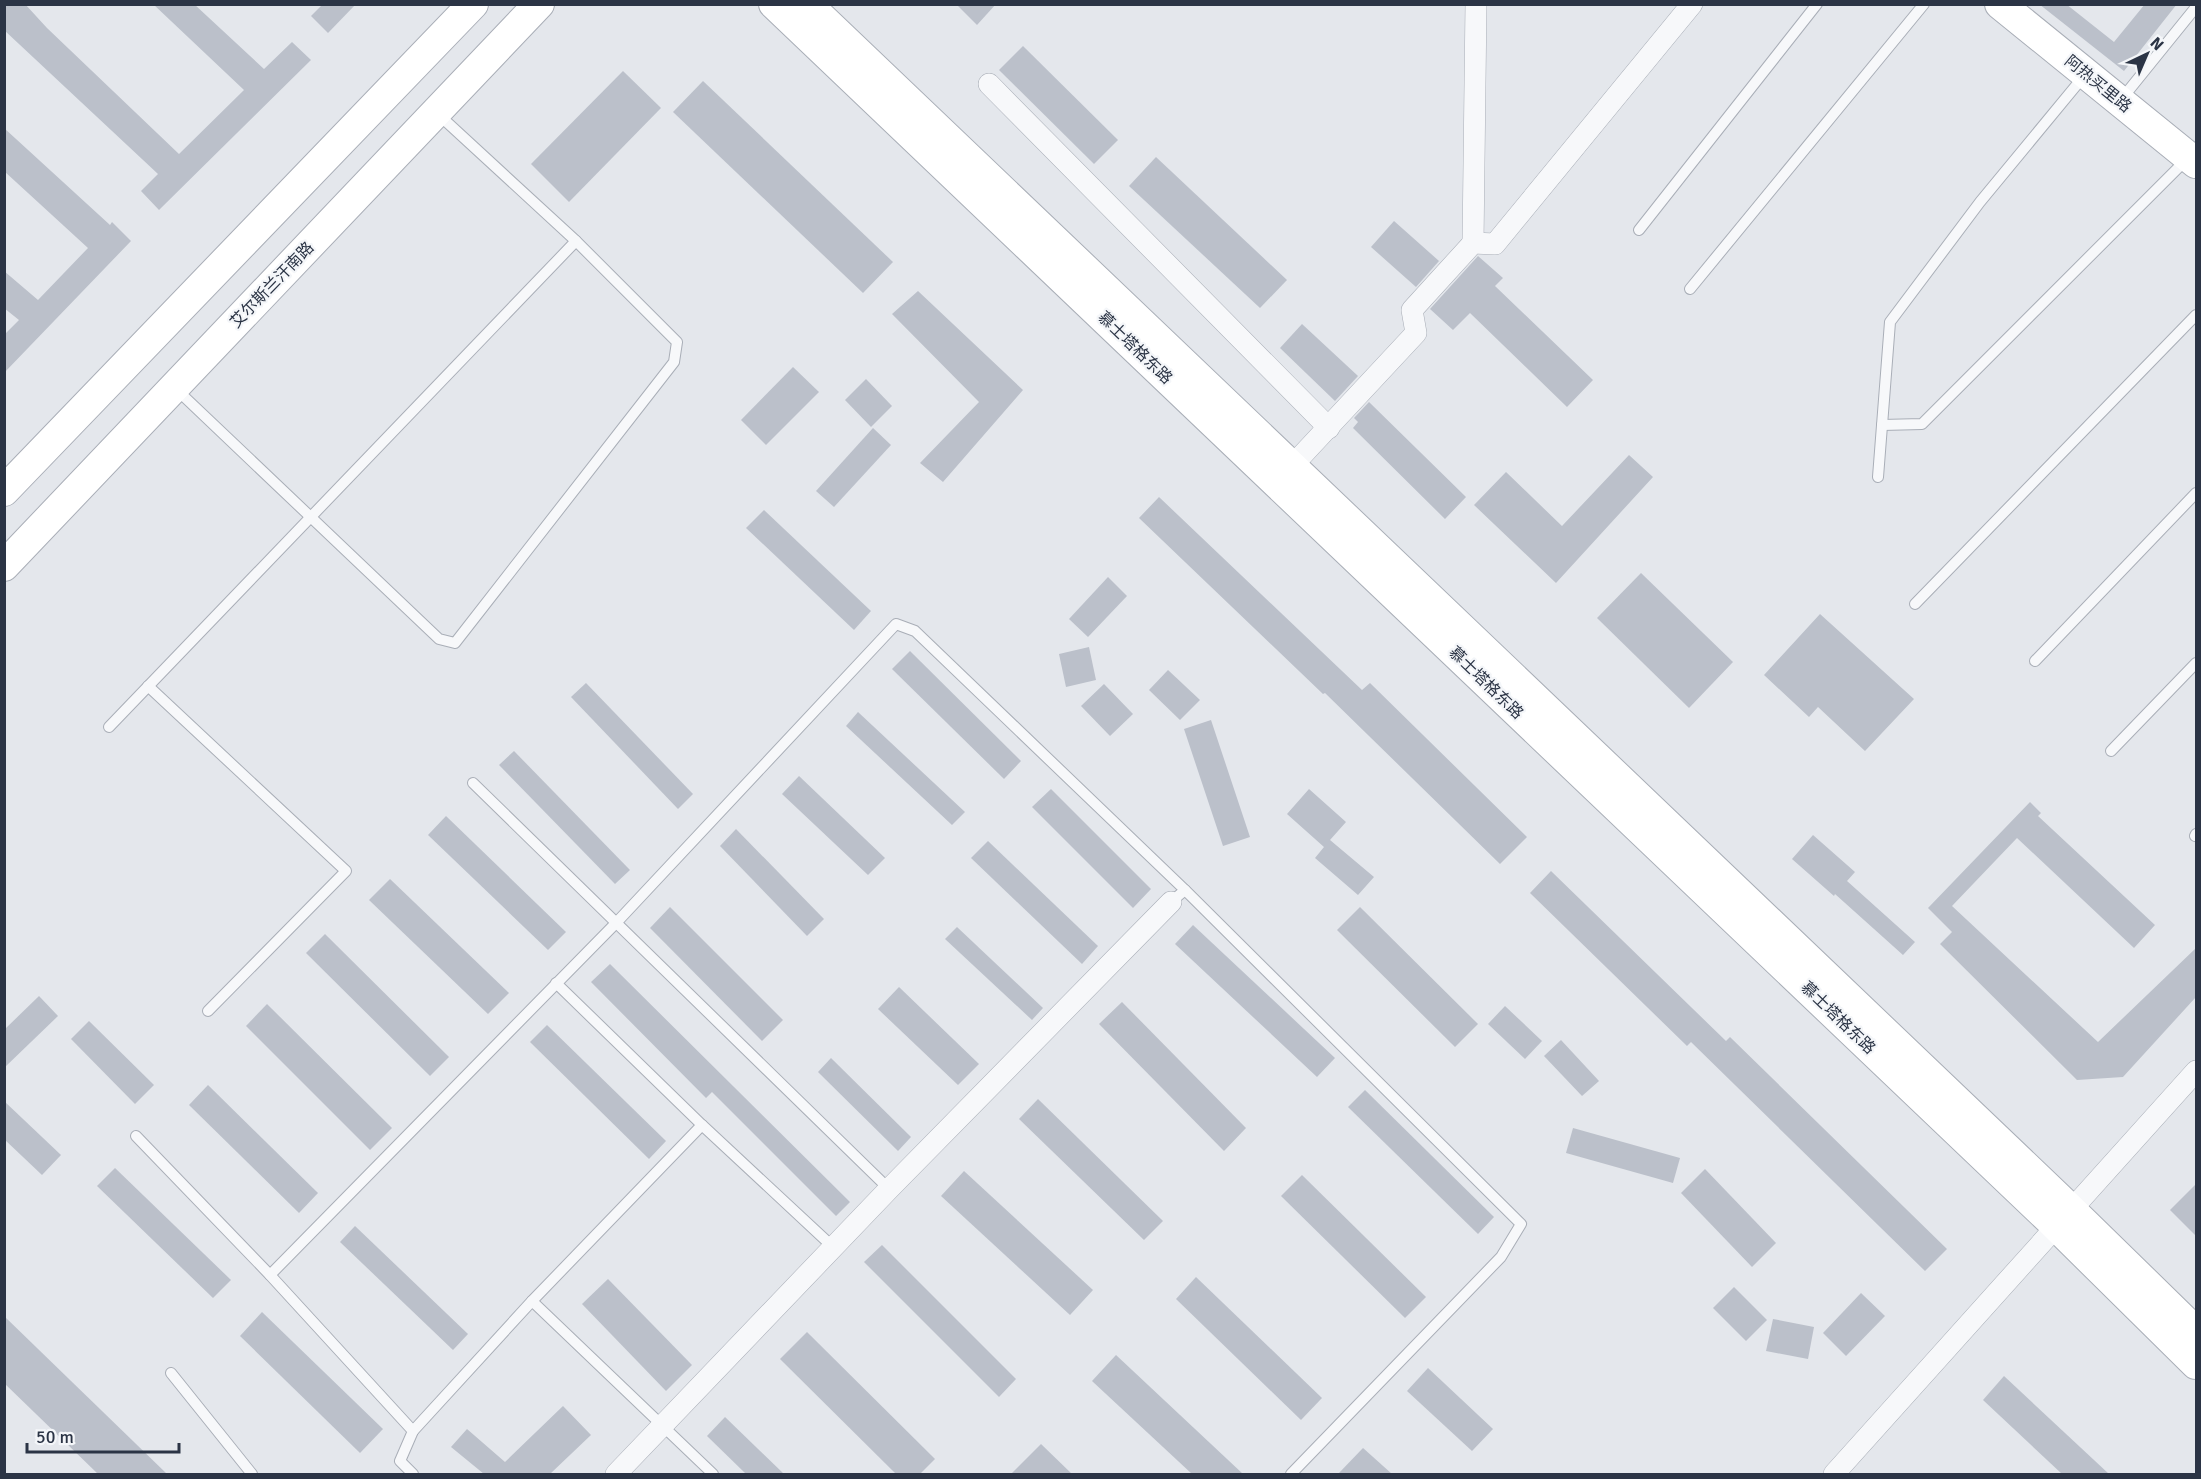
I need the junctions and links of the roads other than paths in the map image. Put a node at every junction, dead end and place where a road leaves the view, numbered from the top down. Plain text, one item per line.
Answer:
1 (473, 4) edge
2 (539, 4) edge
3 (774, 4) edge
4 (807, 4) edge
5 (1476, 4) edge
6 (1692, 4) edge
7 (1817, 4) edge
8 (1924, 4) edge
9 (2000, 4) edge
10 (2196, 7) edge
11 (2086, 74) junction
12 (990, 84) dead end
13 (2119, 101) junction
14 (436, 112) junction
15 (2193, 160) edge
16 (1639, 230) dead end
17 (576, 241) junction
18 (1473, 243) junction
19 (1690, 289) dead end
20 (2196, 315) edge
21 (174, 388) junction
22 (1882, 425) junction
23 (1329, 428) junction
24 (1292, 466) junction
25 (1878, 477) dead end
26 (4, 491) edge
27 (2196, 493) edge
28 (310, 517) junction
29 (4, 566) edge
30 (1915, 604) dead end
31 (2035, 661) dead end
32 (2196, 663) edge
33 (148, 686) junction
34 (109, 727) dead end
35 (2110, 751) dead end
36 (472, 783) dead end
37 (1178, 896) junction
38 (616, 922) junction
39 (556, 983) junction
40 (208, 1011) dead end
41 (2196, 1071) edge
42 (702, 1125) junction
43 (136, 1136) dead end
44 (889, 1189) junction
45 (2064, 1219) junction
46 (833, 1247) junction
47 (270, 1275) junction
48 (532, 1301) junction
49 (2196, 1332) edge
50 (2196, 1364) edge
51 (171, 1373) dead end
52 (663, 1425) junction
53 (413, 1431) junction
54 (252, 1474) edge
55 (413, 1474) edge
56 (616, 1474) edge
57 (713, 1474) edge
58 (1291, 1474) edge
59 (1834, 1474) edge

1 - 26 main road
2 - 14 main road, 艾尔斯兰汗南路
3 - 45 main road, 慕士塔格东路
4 - 24 main road, 慕士塔格东路
5 - 18 street
6 - 18 street
7 - 16 lane
8 - 19 lane
9 - 11 main road, 阿热买里路
10 - 13 lane
11 - 13 main road, 阿热买里路
11 - 22 lane
12 - 23 street
13 - 15 main road, 阿热买里路
14 - 17 lane
14 - 21 main road, 艾尔斯兰汗南路
15 - 22 lane
17 - 28 lane
17 - 28 lane
18 - 23 street
20 - 30 lane
21 - 28 lane
21 - 29 main road, 艾尔斯兰汗南路
22 - 25 lane
23 - 24 street
24 - 45 main road, 慕士塔格东路
27 - 31 lane
28 - 33 lane
32 - 35 lane
33 - 34 lane
33 - 40 lane
36 - 38 lane
37 - 38 lane
37 - 44 street
37 - 58 lane
38 - 39 lane
38 - 44 lane
39 - 42 lane
39 - 47 lane
41 - 45 street
42 - 46 lane
42 - 48 lane
43 - 47 lane
44 - 46 street
45 - 49 main road, 慕士塔格东路
45 - 50 main road, 慕士塔格东路
45 - 59 street
46 - 52 street
47 - 53 lane
48 - 52 lane
48 - 53 lane
51 - 54 lane
52 - 56 street
52 - 57 lane
53 - 55 lane

